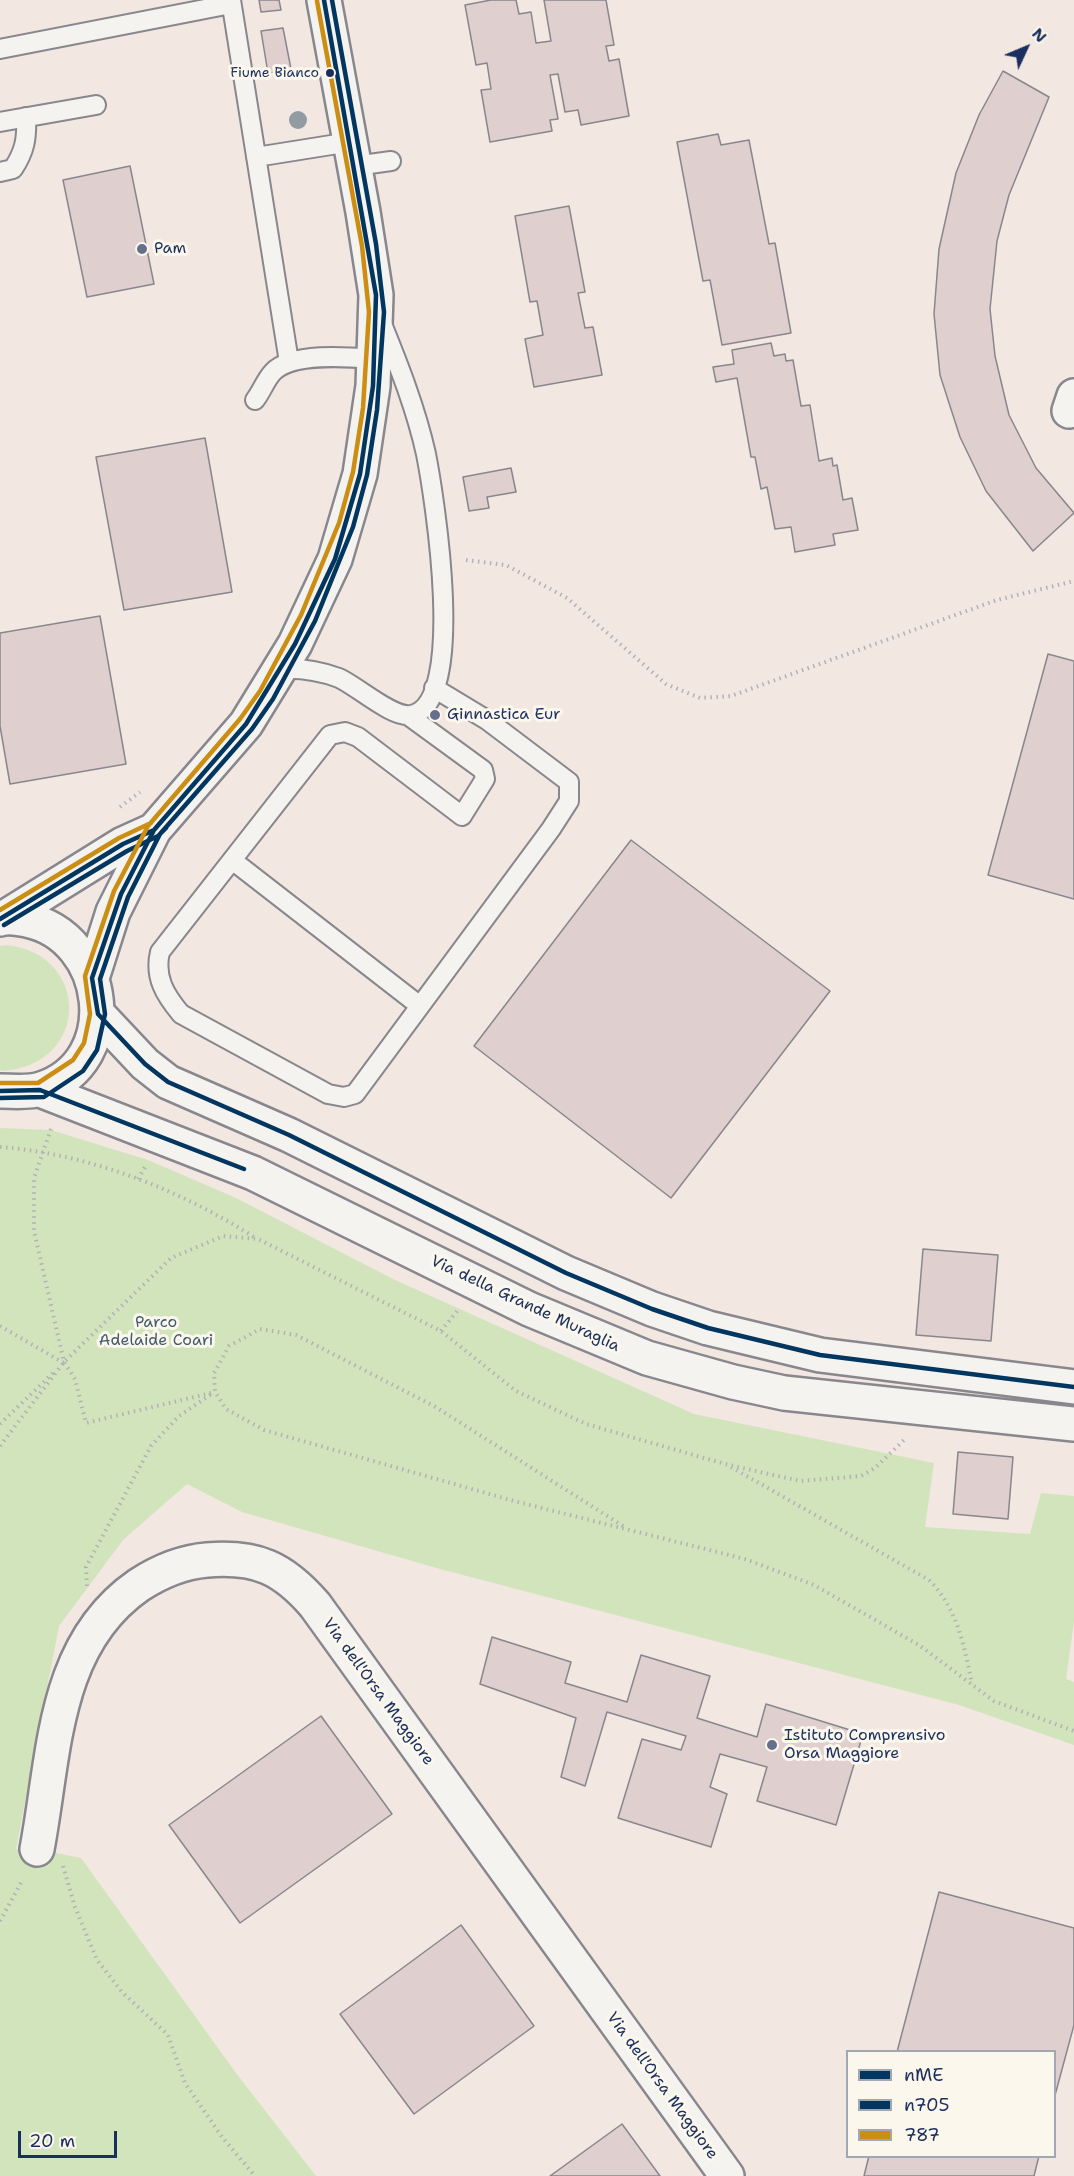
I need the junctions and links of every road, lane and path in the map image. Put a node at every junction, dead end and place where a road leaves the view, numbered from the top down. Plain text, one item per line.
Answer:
1 (324, 0) edge
2 (231, 2) edge
3 (0, 49) edge
4 (96, 105) dead end
5 (26, 117) junction
6 (0, 122) edge
7 (352, 154) junction
8 (256, 157) junction
9 (391, 161) dead end
10 (0, 172) edge
11 (376, 312) junction
12 (375, 359) junction
13 (289, 362) junction
14 (255, 400) dead end
15 (441, 557) junction
16 (1074, 581) edge
17 (281, 669) junction
18 (435, 688) junction
19 (409, 716) junction
20 (144, 789) dead end
21 (118, 808) dead end
22 (154, 830) junction
23 (232, 860) junction
24 (2, 916) edge
25 (92, 978) junction
26 (420, 1006) junction
27 (98, 1014) junction
28 (40, 1090) junction
29 (0, 1091) edge
30 (52, 1127) dead end
31 (0, 1147) edge
32 (42, 1150) junction
33 (258, 1239) junction
34 (0, 1326) edge
35 (64, 1362) junction
36 (1074, 1387) edge
37 (215, 1392) junction
38 (932, 1409) junction
39 (0, 1424) edge
40 (1074, 1424) edge
41 (0, 1446) edge
42 (725, 1464) junction
43 (623, 1526) junction
44 (108, 1612) junction
45 (973, 1686) junction
46 (1074, 1731) edge
47 (38, 1849) junction
48 (0, 1920) edge
49 (255, 2176) edge
50 (727, 2176) edge

1 - 7 street
2 - 3 lane
2 - 8 lane
4 - 5 lane
5 - 6 lane
5 - 10 lane
7 - 8 lane
7 - 9 lane
7 - 11 street
8 - 13 lane
11 - 12 street
11 - 15 lane
12 - 13 lane
12 - 17 street
13 - 14 lane
15 - 16 path
15 - 18 lane
17 - 19 lane
17 - 22 street
18 - 19 lane
18 - 26 lane
19 - 23 lane
20 - 21 path
22 - 24 street
22 - 25 street
23 - 26 lane
23 - 26 lane
24 - 25 street
25 - 27 street
27 - 28 street
27 - 36 street
28 - 29 street
28 - 38 street, Via della Grande Muraglia
30 - 32 path
31 - 32 path
32 - 33 path
32 - 35 path
33 - 35 path
33 - 42 path
34 - 35 path
35 - 37 path
35 - 39 path
35 - 41 path
37 - 43 path
37 - 43 path
37 - 44 path
38 - 40 street, Via della Grande Muraglia
38 - 42 path
42 - 45 path
43 - 45 path
44 - 47 street, Via dell'Orsa Maggiore
44 - 50 street, Via dell'Orsa Maggiore
45 - 46 path
47 - 48 path
47 - 49 path

